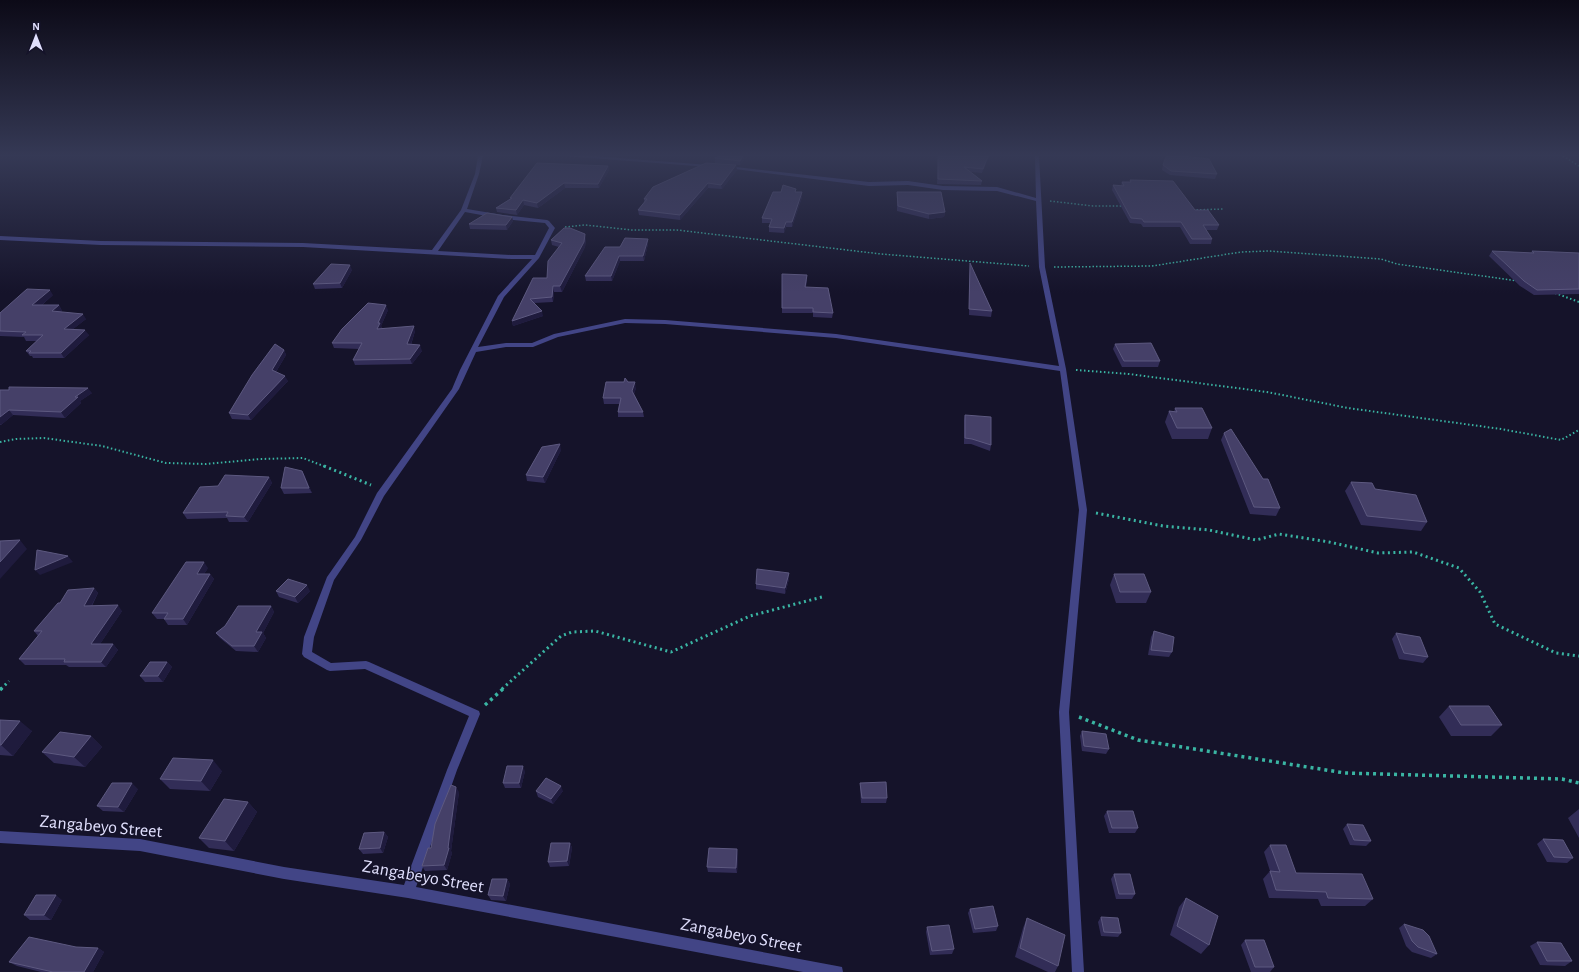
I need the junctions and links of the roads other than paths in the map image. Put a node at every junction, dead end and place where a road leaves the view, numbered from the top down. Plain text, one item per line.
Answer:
1 (467, 201) edge
2 (1039, 201) edge
3 (464, 210) junction
4 (0, 238) edge
5 (434, 252) junction
6 (537, 257) junction
7 (473, 350) junction
8 (1063, 369) junction
9 (0, 837) edge
10 (408, 892) junction
11 (837, 972) edge
12 (1078, 972) edge

1 - 3 street
2 - 8 street
3 - 5 street
3 - 6 street
4 - 5 street
5 - 6 street
6 - 7 street
7 - 8 street
7 - 10 street
8 - 12 street
9 - 10 street, Zangabeyo Street
10 - 11 street, Zangabeyo Street

